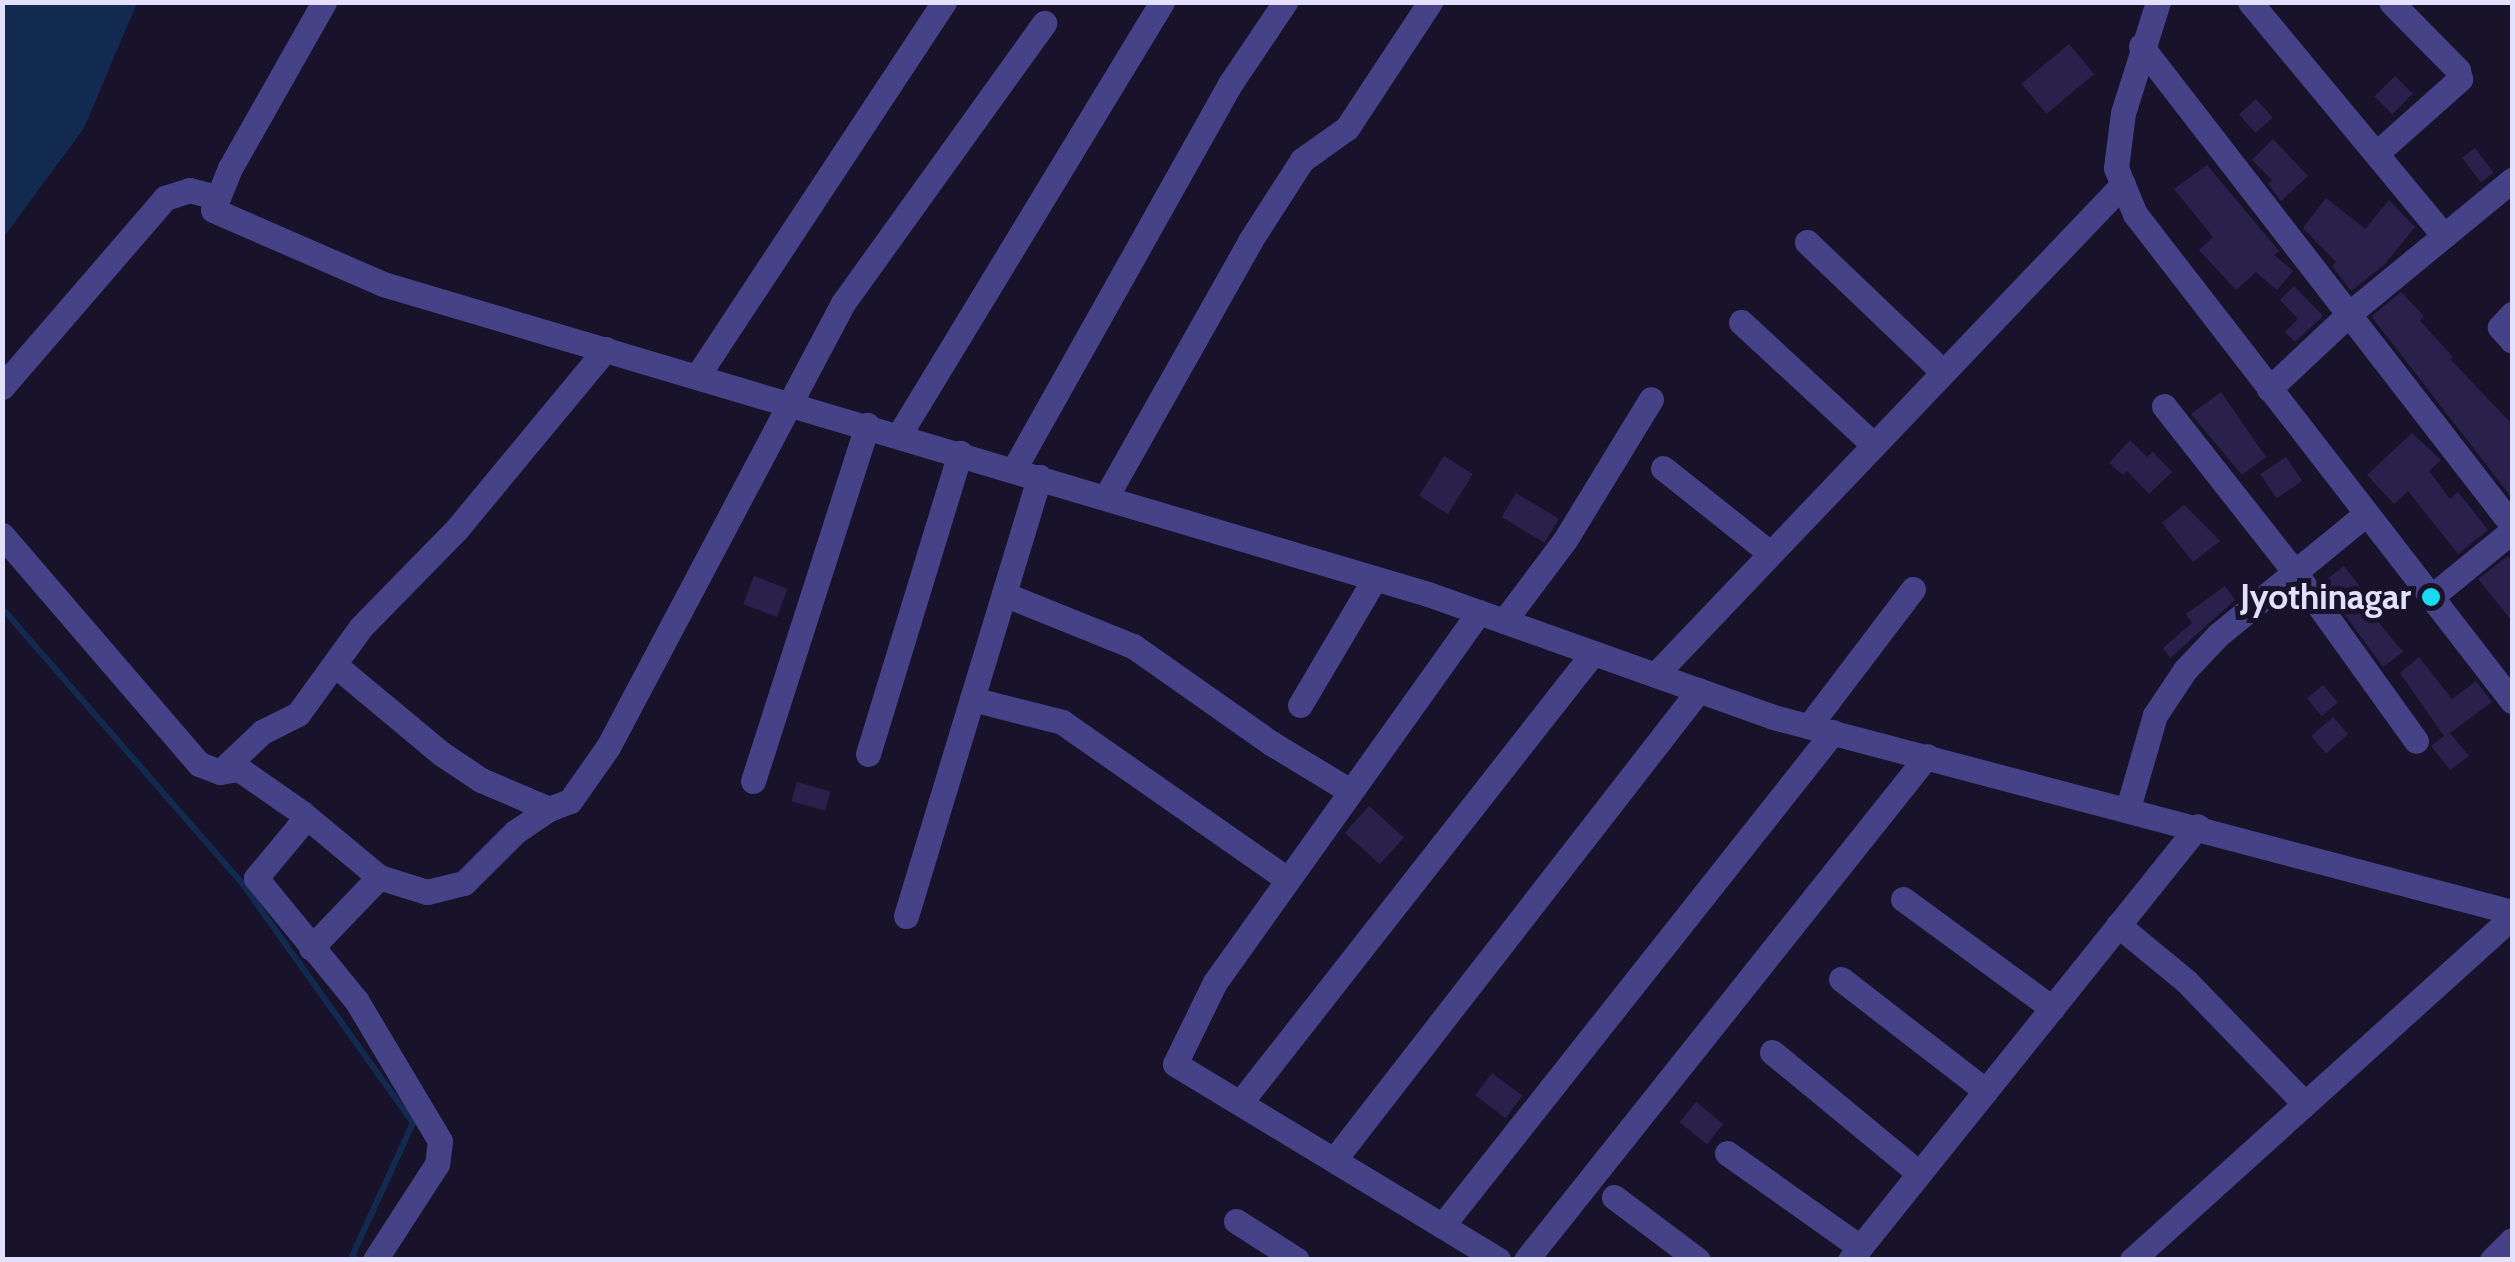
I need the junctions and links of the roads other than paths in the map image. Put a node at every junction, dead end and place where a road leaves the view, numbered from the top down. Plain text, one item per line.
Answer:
1 (324, 2) edge
2 (944, 2) edge
3 (1162, 2) edge
4 (1285, 2) edge
5 (1430, 2) edge
6 (2158, 2) edge
7 (2250, 2) edge
8 (2391, 2) edge
9 (1044, 23) dead end
10 (2142, 46) junction
11 (2378, 152) junction
12 (2512, 180) edge
13 (2122, 184) junction
14 (218, 198) junction
15 (2444, 236) junction
16 (1807, 242) dead end
17 (2350, 313) junction
18 (2512, 314) edge
19 (1742, 322) dead end
20 (2512, 341) edge
21 (606, 348) junction
22 (1943, 372) junction
23 (698, 375) junction
24 (2, 387) edge
25 (2269, 389) junction
26 (1651, 398) dead end
27 (792, 402) junction
28 (2164, 406) dead end
29 (867, 425) junction
30 (899, 435) junction
31 (1874, 445) junction
32 (960, 452) junction
33 (1663, 468) dead end
34 (1014, 469) junction
35 (1039, 477) junction
36 (1106, 497) junction
37 (2366, 514) junction
38 (2512, 528) edge
39 (2, 536) edge
40 (1770, 554) junction
41 (2294, 571) junction
42 (1375, 578) junction
43 (1913, 589) dead end
44 (1004, 594) junction
45 (2431, 597) junction
46 (1491, 616) junction
47 (1593, 653) junction
48 (335, 665) junction
49 (1655, 675) junction
50 (1699, 690) junction
51 (972, 699) junction
52 (2512, 700) edge
53 (1300, 704) dead end
54 (1821, 729) junction
55 (2416, 741) dead end
56 (868, 754) dead end
57 (1927, 756) junction
58 (220, 772) junction
59 (753, 781) dead end
60 (1350, 791) junction
61 (549, 808) junction
62 (2128, 808) junction
63 (302, 812) junction
64 (2198, 826) junction
65 (380, 877) junction
66 (1287, 879) junction
67 (1903, 899) dead end
68 (2512, 914) edge
69 (906, 916) dead end
70 (2118, 926) junction
71 (311, 948) junction
72 (1842, 979) dead end
73 (2052, 1008) junction
74 (1772, 1052) dead end
75 (1986, 1091) junction
76 (1240, 1103) junction
77 (2305, 1104) junction
78 (1727, 1153) dead end
79 (1334, 1160) junction
80 (1919, 1173) junction
81 (1614, 1197) dead end
82 (1236, 1221) dead end
83 (1442, 1226) junction
84 (2512, 1240) edge
85 (1855, 1253) edge
86 (375, 1260) edge
87 (1297, 1260) edge
88 (1498, 1260) edge
89 (1526, 1260) edge
90 (1698, 1260) edge
91 (2132, 1260) edge
92 (2492, 1260) edge

1 - 14 street
2 - 23 street
3 - 30 street
4 - 34 street
5 - 36 street
6 - 10 street
7 - 11 street
8 - 11 street
9 - 27 street
10 - 13 street
10 - 17 street
11 - 15 street
12 - 15 street
13 - 22 street
13 - 25 street
14 - 21 street
14 - 24 street
15 - 17 street
16 - 22 street
17 - 25 street
17 - 38 street
18 - 20 street
19 - 31 street
21 - 23 street
21 - 48 street
22 - 31 street
23 - 27 street
25 - 37 street
26 - 46 street
27 - 29 street
27 - 61 street
28 - 41 street
29 - 30 street
29 - 59 street
30 - 32 street
31 - 40 street
32 - 34 street
32 - 56 street
33 - 40 street
34 - 35 street
35 - 36 street
35 - 44 street
36 - 42 street
37 - 41 street
37 - 45 street
38 - 45 street
39 - 58 street
40 - 49 street
41 - 55 street
41 - 62 street
42 - 46 street
42 - 53 street
43 - 54 street
44 - 51 street
44 - 60 street
45 - 52 street
46 - 47 street
46 - 60 street
47 - 49 street
47 - 76 street
48 - 58 street
48 - 61 street
49 - 50 street
50 - 54 street
50 - 79 street
51 - 66 street
51 - 69 street
54 - 57 street
54 - 83 street
57 - 62 street
57 - 89 street
58 - 63 street
60 - 66 street
61 - 65 street
62 - 64 street
63 - 65 street
63 - 71 street
64 - 68 street
64 - 70 street
65 - 71 street
66 - 76 street
67 - 73 street
68 - 77 street
70 - 73 street
70 - 77 street
71 - 86 street
72 - 75 street
73 - 75 street
74 - 80 street
75 - 80 street
76 - 79 street
77 - 91 street
78 - 85 street
79 - 83 street
80 - 85 street
81 - 90 street
82 - 87 street
83 - 88 street
84 - 92 street

